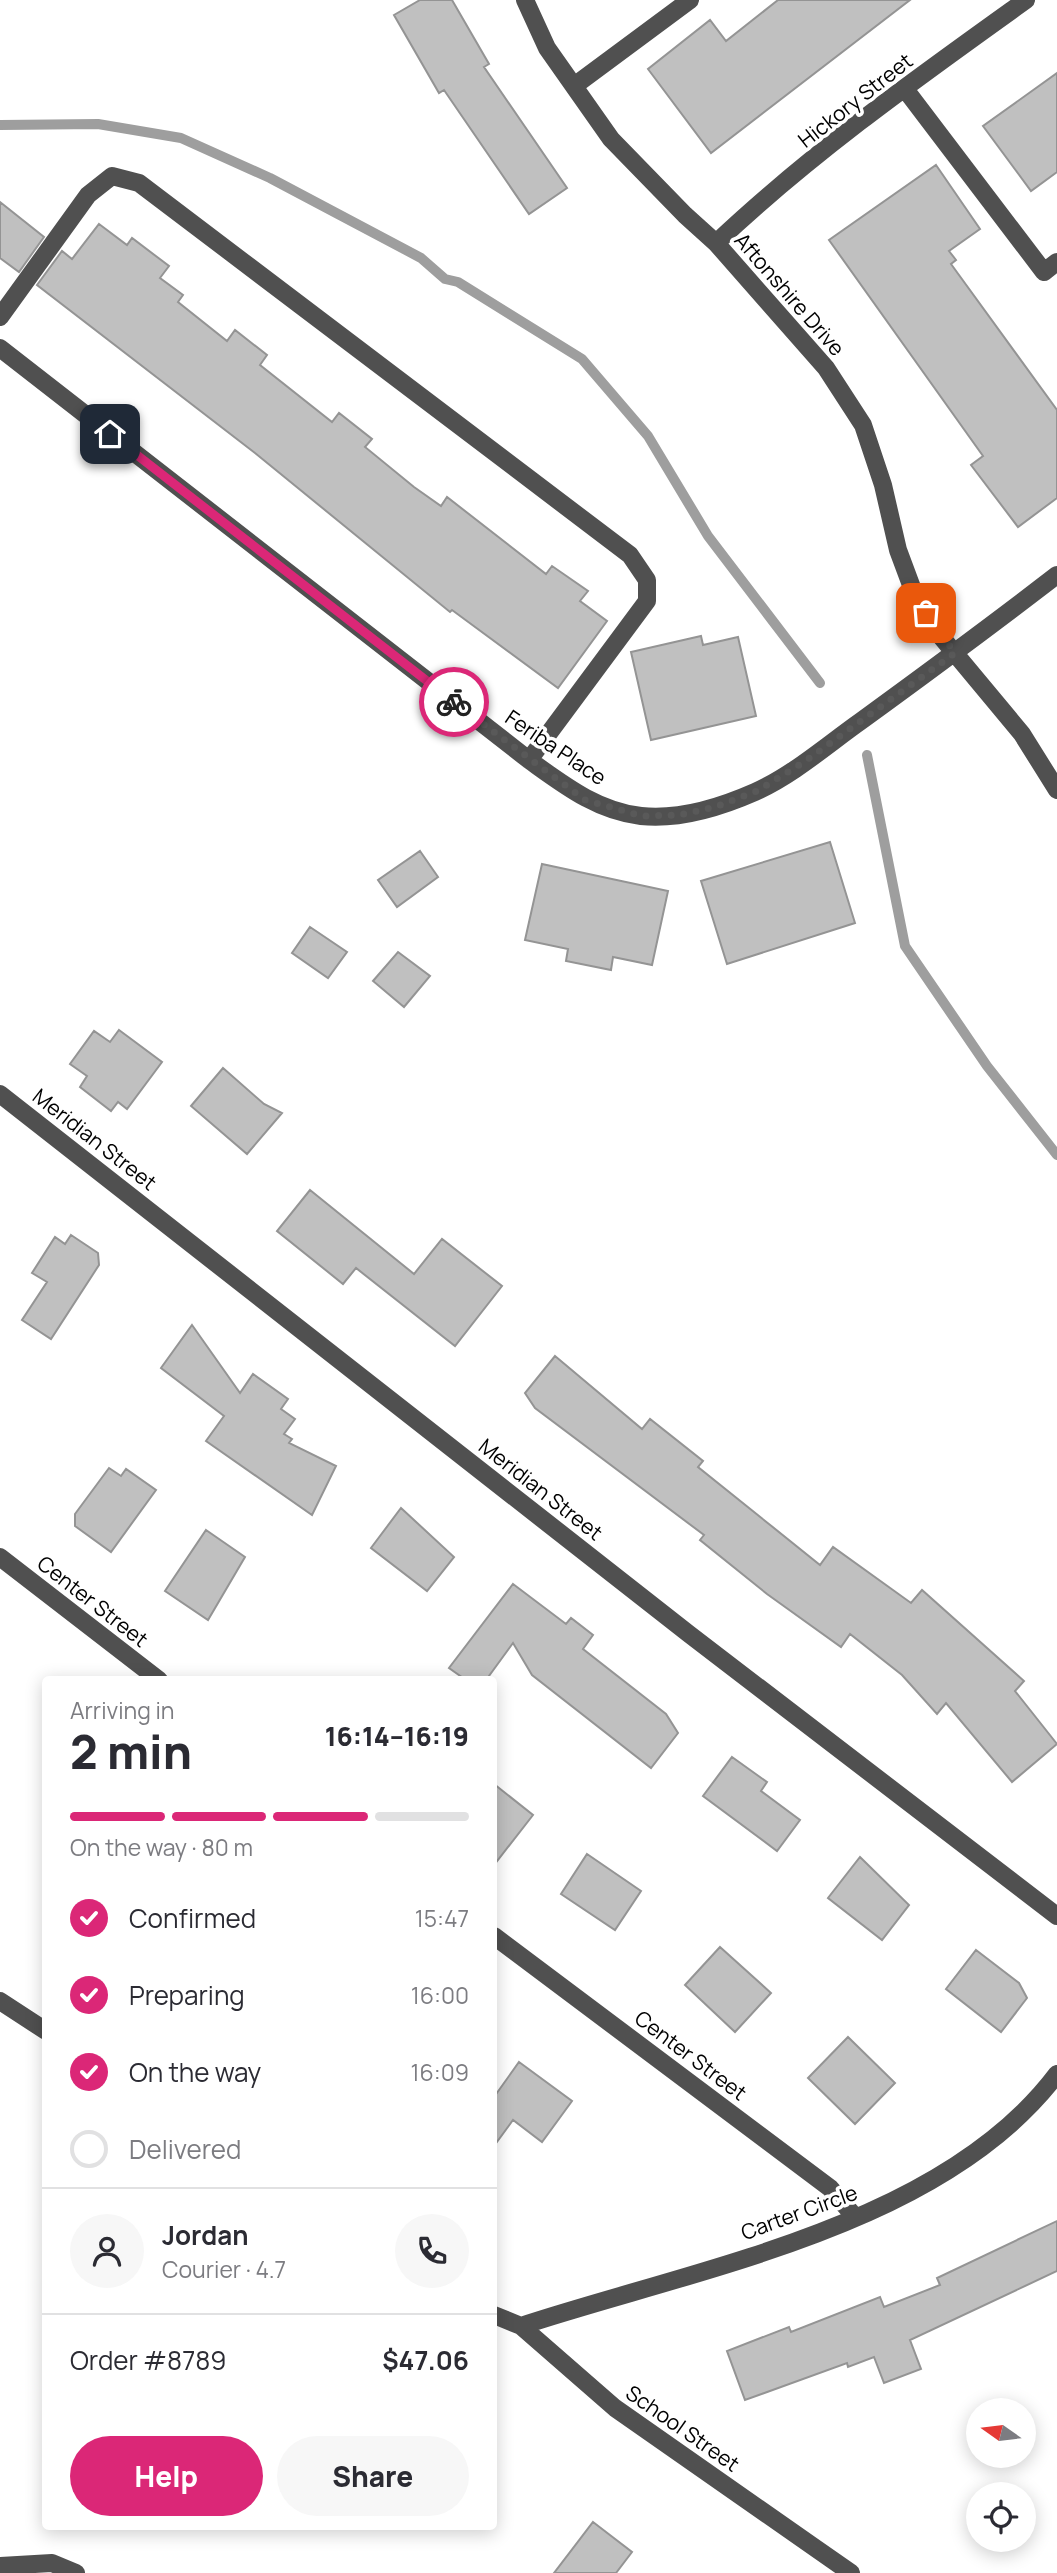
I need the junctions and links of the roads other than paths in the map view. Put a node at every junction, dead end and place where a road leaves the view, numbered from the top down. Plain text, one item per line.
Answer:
1 (525, 0) edge
2 (690, 0) edge
3 (1026, 0) edge
4 (574, 86) junction
5 (905, 89) junction
6 (716, 243) junction
7 (1057, 262) edge
8 (0, 317) edge
9 (0, 348) edge
10 (1057, 575) edge
11 (955, 653) junction
12 (528, 760) junction
13 (1057, 790) edge
14 (0, 1094) edge
15 (0, 1557) edge
16 (154, 1676) edge
17 (1057, 1916) edge
18 (497, 1938) edge
19 (0, 2001) edge
20 (42, 2028) edge
21 (1057, 2074) edge
22 (855, 2217) junction
23 (497, 2316) edge
24 (521, 2326) junction
25 (0, 2566) edge
26 (76, 2573) edge
27 (851, 2573) edge

1 - 4 street, Aftonshire Drive
2 - 4 street
3 - 5 street, Hickory Street
4 - 6 street, Aftonshire Drive
5 - 6 street, Hickory Street
5 - 7 street
6 - 11 street, Aftonshire Drive
8 - 12 street
9 - 12 street, Feriba Place
10 - 11 street, Feriba Place
11 - 12 street, Feriba Place
11 - 13 street, Aftonshire Drive
14 - 17 street, Meridian Street
15 - 16 street, Center Street
18 - 22 street, Center Street
19 - 20 street
21 - 22 street, Carter Circle
22 - 24 street, Carter Circle
23 - 24 street, School Street
24 - 27 street, School Street
25 - 26 street

